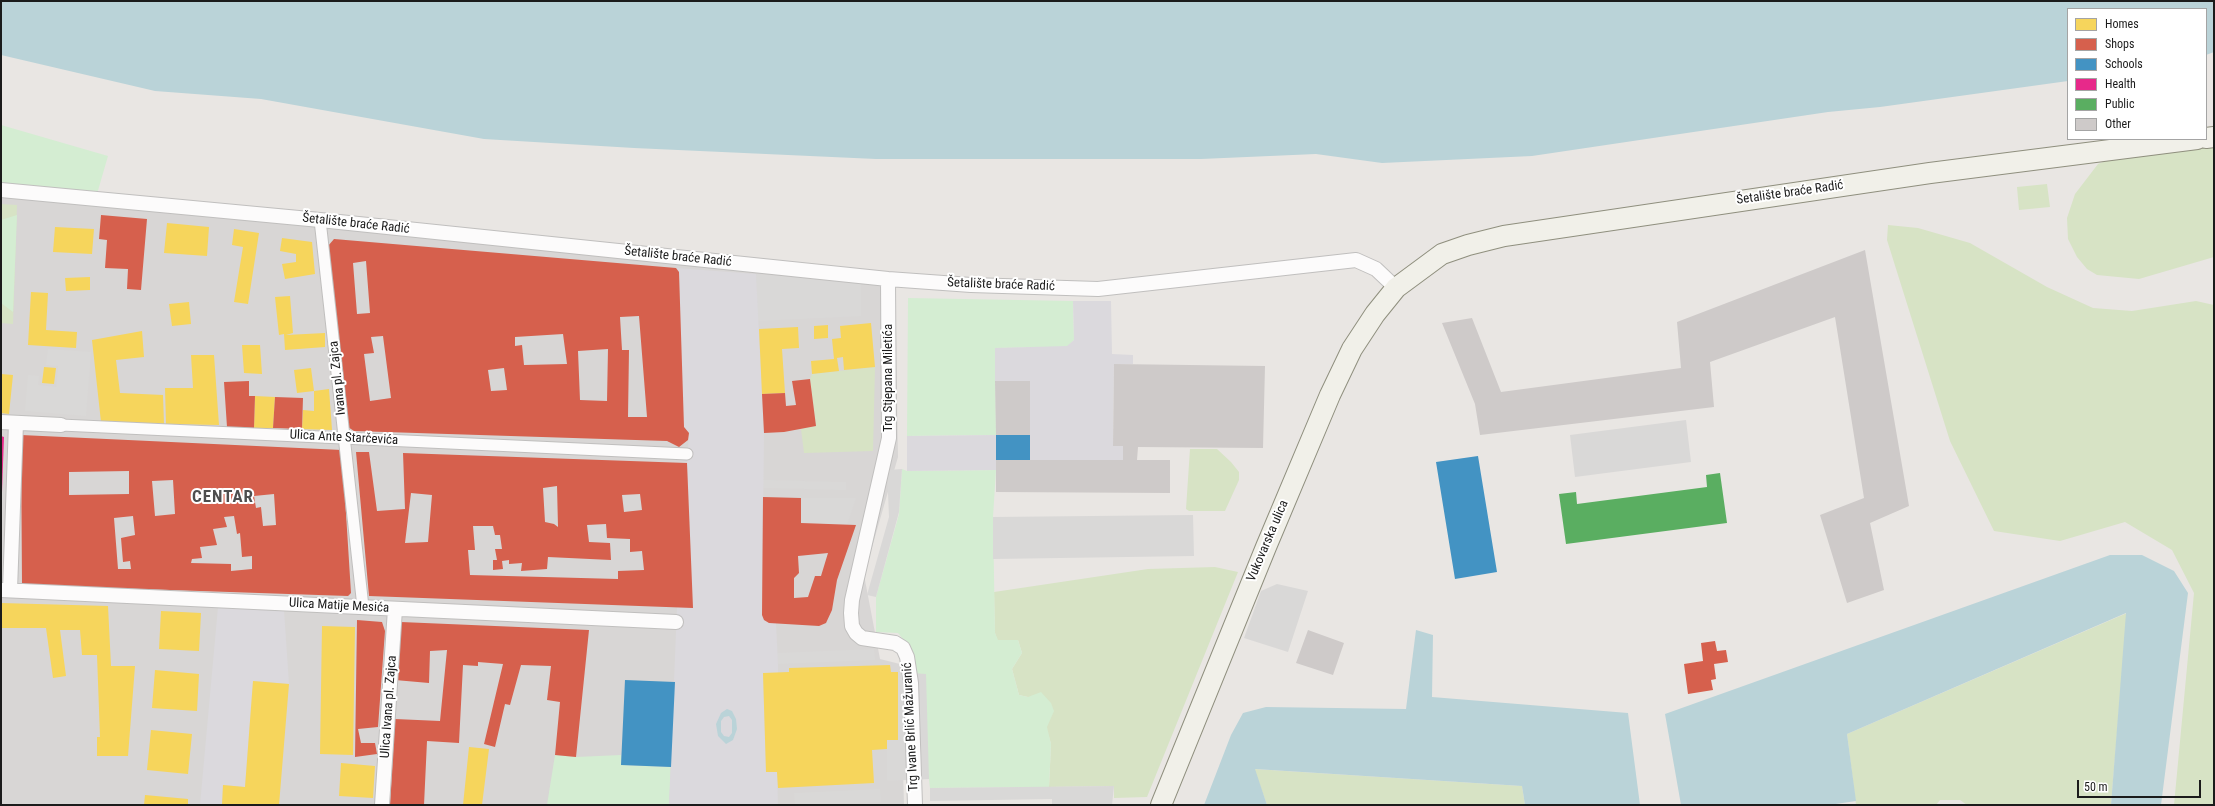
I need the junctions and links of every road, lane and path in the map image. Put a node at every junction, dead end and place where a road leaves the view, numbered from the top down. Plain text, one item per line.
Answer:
1 (2189, 140) edge
2 (1, 190) edge
3 (320, 220) junction
4 (888, 279) junction
5 (1396, 288) junction
6 (1, 422) edge
7 (16, 423) junction
8 (61, 425) joint
9 (345, 438) junction
10 (687, 454) dead end
11 (882, 476) joint
12 (5, 590) edge
13 (363, 607) junction
14 (396, 609) junction
15 (676, 622) dead end
16 (382, 805) edge
17 (915, 805) edge
18 (1161, 805) edge

1 - 5 main road, Šetalište braće Radić
2 - 3 street, Šetalište braće Radić
3 - 4 street, Šetalište braće Radić
3 - 9 street, Ivana pl. Zajca
4 - 5 street, Šetalište braće Radić
4 - 11 street, Trg Stjepana Miletića
5 - 18 main road, Vukovarska ulica
6 - 7 street, Ulica Ante Starčevića
7 - 8 street, Ulica Ante Starčevića
7 - 12 street
8 - 9 street, Ulica Ante Starčevića
9 - 10 street, Ulica Ante Starčevića
9 - 13 street, Ivana pl. Zajca
11 - 17 street, Trg Ivane Brlić Mažuranić
12 - 13 street, Ulica Matije Mesića
13 - 14 street, Ulica Matije Mesića
14 - 15 street, Ulica Matije Mesića
14 - 16 street, Ulica Ivana pl. Zajca

